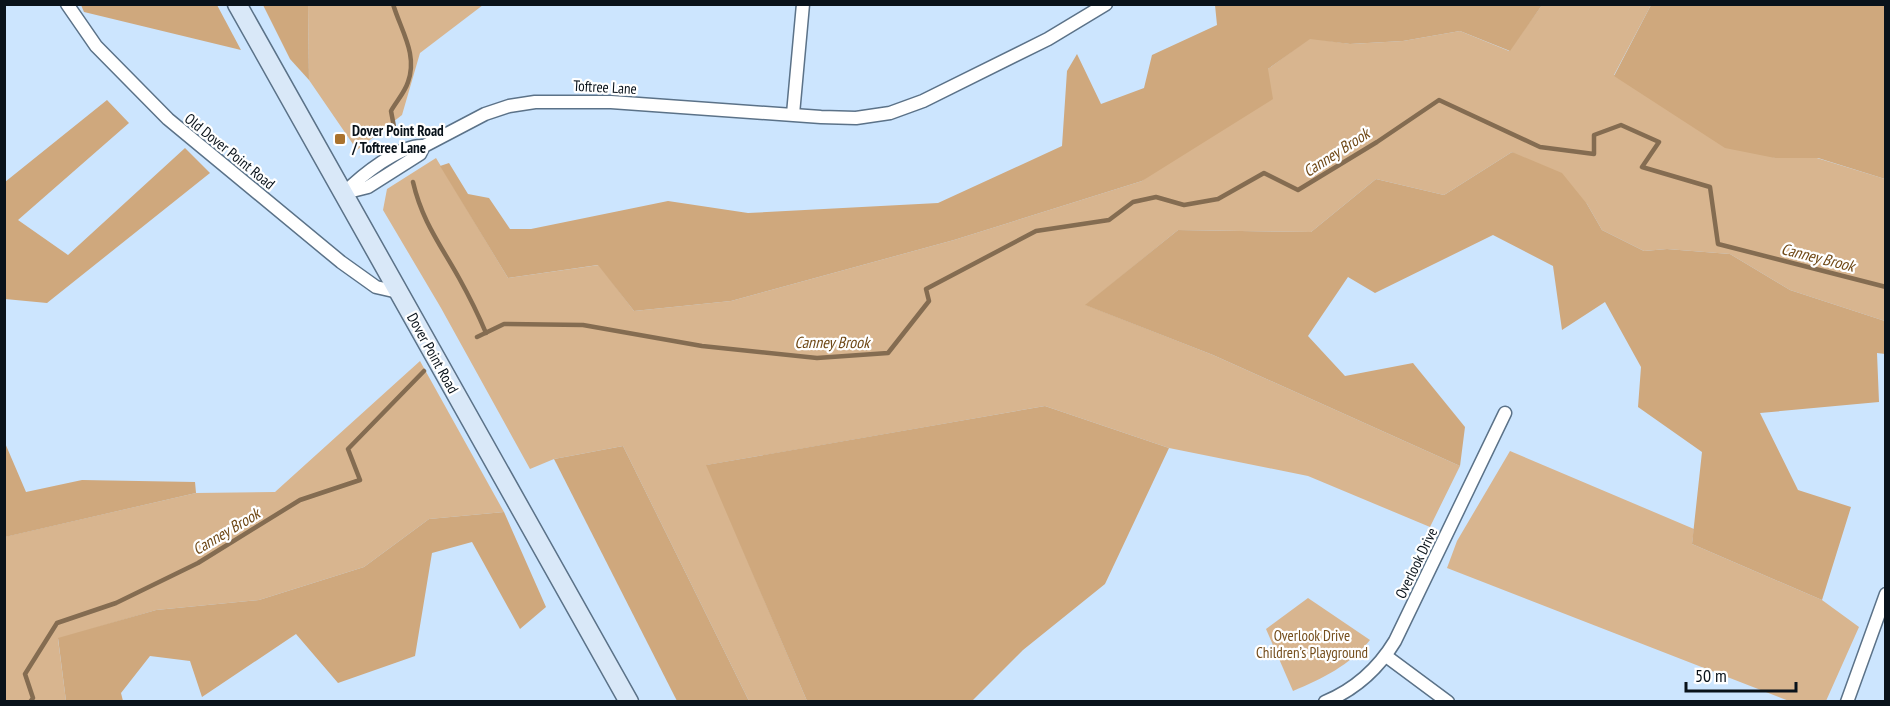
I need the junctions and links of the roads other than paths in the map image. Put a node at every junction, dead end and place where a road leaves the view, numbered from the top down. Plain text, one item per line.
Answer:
1 (67, 4) edge
2 (237, 4) edge
3 (803, 4) edge
4 (1106, 4) edge
5 (794, 114) junction
6 (344, 193) junction
7 (398, 292) junction
8 (1505, 413) dead end
9 (1886, 594) edge
10 (1386, 656) junction
11 (623, 700) edge
12 (1325, 702) edge
13 (1448, 702) edge
14 (1847, 702) edge

1 - 7 street, Old Dover Point Road
2 - 6 main road, Dover Point Road
3 - 5 street
4 - 5 street, Toftree Lane
5 - 6 street, Toftree Lane
6 - 7 main road, Dover Point Road
7 - 11 main road, Dover Point Road
8 - 10 street, Overlook Drive
9 - 14 street
10 - 12 street, Overlook Drive
10 - 13 street

